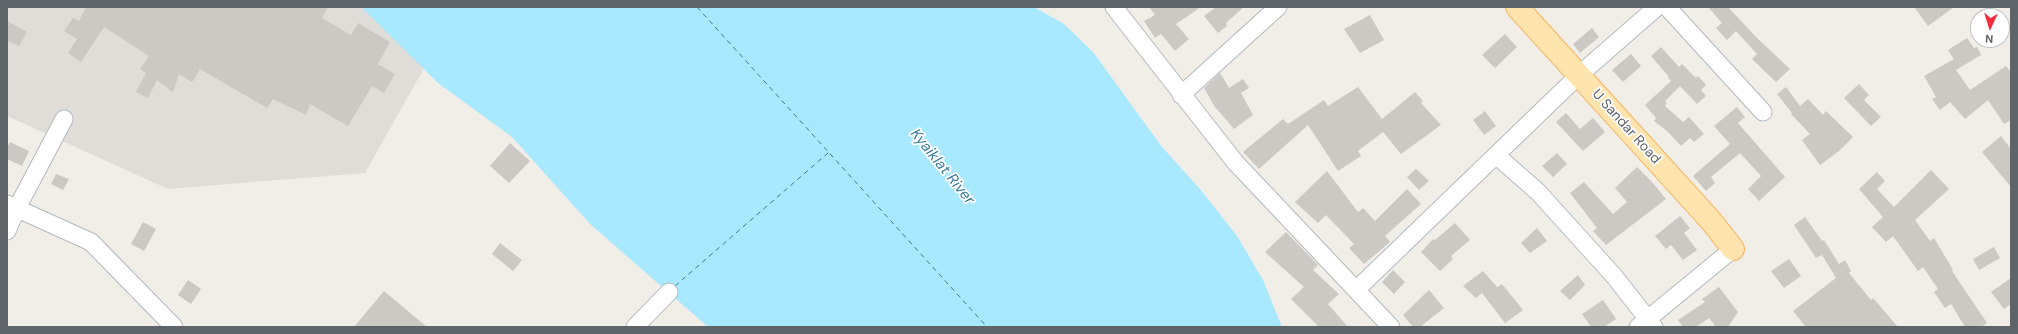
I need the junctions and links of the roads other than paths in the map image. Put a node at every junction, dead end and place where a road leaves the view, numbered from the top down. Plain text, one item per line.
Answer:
1 (1114, 7) edge
2 (1278, 7) edge
3 (1518, 7) edge
4 (1657, 7) edge
5 (1667, 7) edge
6 (1579, 75) junction
7 (1181, 95) junction
8 (1763, 112) dead end
9 (64, 119) dead end
10 (1497, 156) junction
11 (12, 206) edge
12 (7, 231) edge
13 (1733, 249) joint
14 (1356, 290) junction
15 (668, 292) dead end
16 (1647, 324) edge
17 (174, 327) edge
18 (635, 327) edge
19 (1392, 327) edge

1 - 7 street
2 - 7 street
3 - 6 main road, U Sandar Road
4 - 6 street
5 - 8 street
6 - 10 street
6 - 13 main road, U Sandar Road
7 - 14 street
9 - 11 street
10 - 14 street
10 - 16 street
11 - 12 street
11 - 17 street
13 - 16 street
14 - 19 street
15 - 18 street

